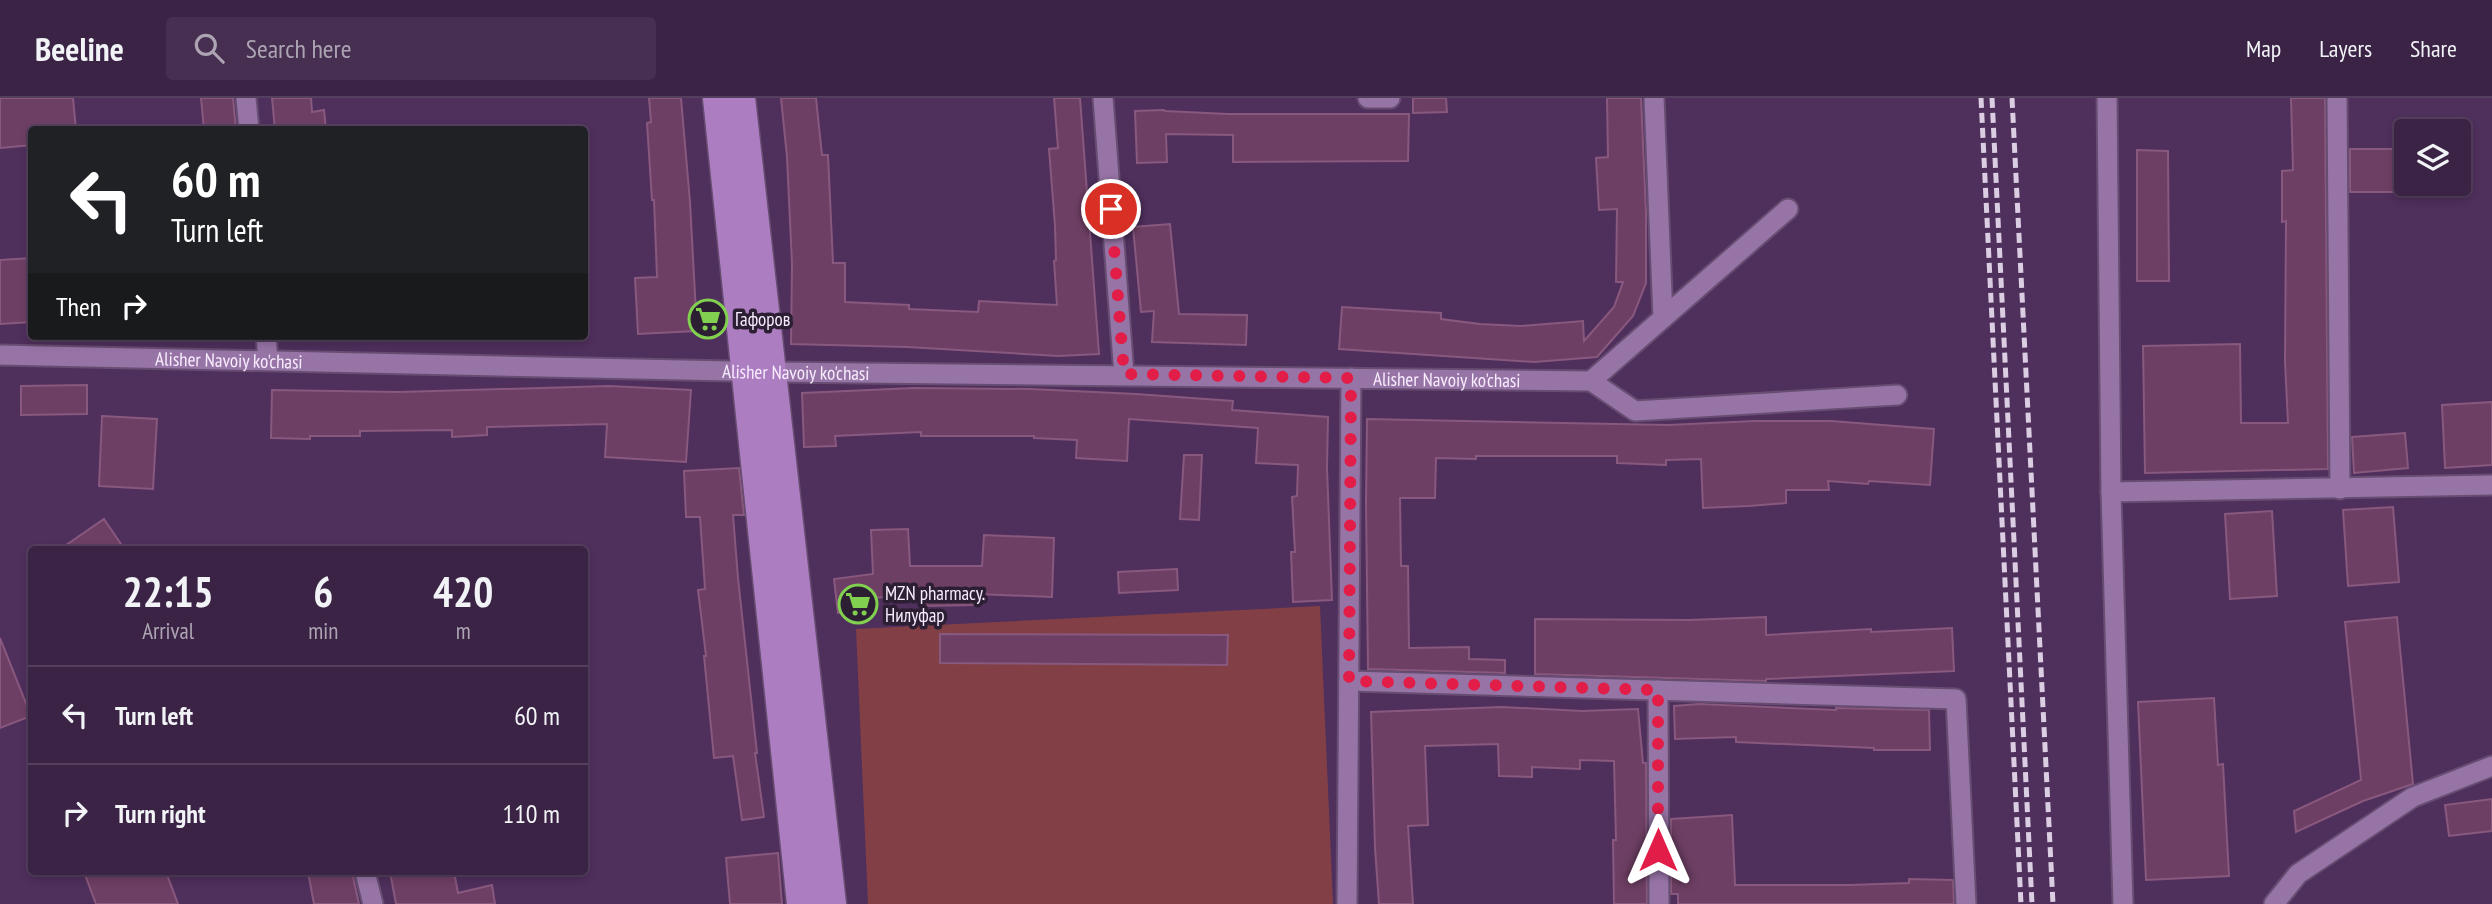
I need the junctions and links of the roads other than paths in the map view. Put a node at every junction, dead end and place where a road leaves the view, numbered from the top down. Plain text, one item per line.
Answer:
1 (246, 98) edge
2 (718, 98) edge
3 (740, 98) edge
4 (1103, 98) edge
5 (1367, 98) edge
6 (1390, 98) edge
7 (1654, 98) edge
8 (2107, 98) edge
9 (2336, 98) edge
10 (249, 126) edge
11 (1788, 208) dead end
12 (1663, 318) junction
13 (266, 340) edge
14 (0, 355) edge
15 (268, 360) junction
16 (760, 371) junction
17 (1124, 374) junction
18 (1351, 378) junction
19 (1591, 382) junction
20 (1896, 395) dead end
21 (2492, 485) edge
22 (2340, 489) junction
23 (2111, 492) junction
24 (1349, 681) junction
25 (1658, 690) junction
26 (2492, 766) edge
27 (366, 875) edge
28 (373, 904) edge
29 (802, 904) edge
30 (831, 904) edge
31 (1347, 904) edge
32 (1658, 904) edge
33 (1966, 904) edge
34 (2123, 904) edge
35 (2274, 904) edge

1 - 10 street
2 - 16 main road
3 - 16 main road
4 - 17 street
5 - 6 street
7 - 12 street
8 - 23 street
9 - 22 street
11 - 12 street
12 - 19 street
13 - 15 street
14 - 15 street, Alisher Navoiy ko'chasi
15 - 16 street, Alisher Navoiy ko'chasi
16 - 17 street, Alisher Navoiy ko'chasi
16 - 29 main road
16 - 30 main road
17 - 18 street, Alisher Navoiy ko'chasi
18 - 19 street, Alisher Navoiy ko'chasi
18 - 24 street
19 - 20 street
21 - 22 street
22 - 23 street
23 - 34 street
24 - 25 street
24 - 31 street
25 - 32 street
25 - 33 street
26 - 35 street
27 - 28 street

